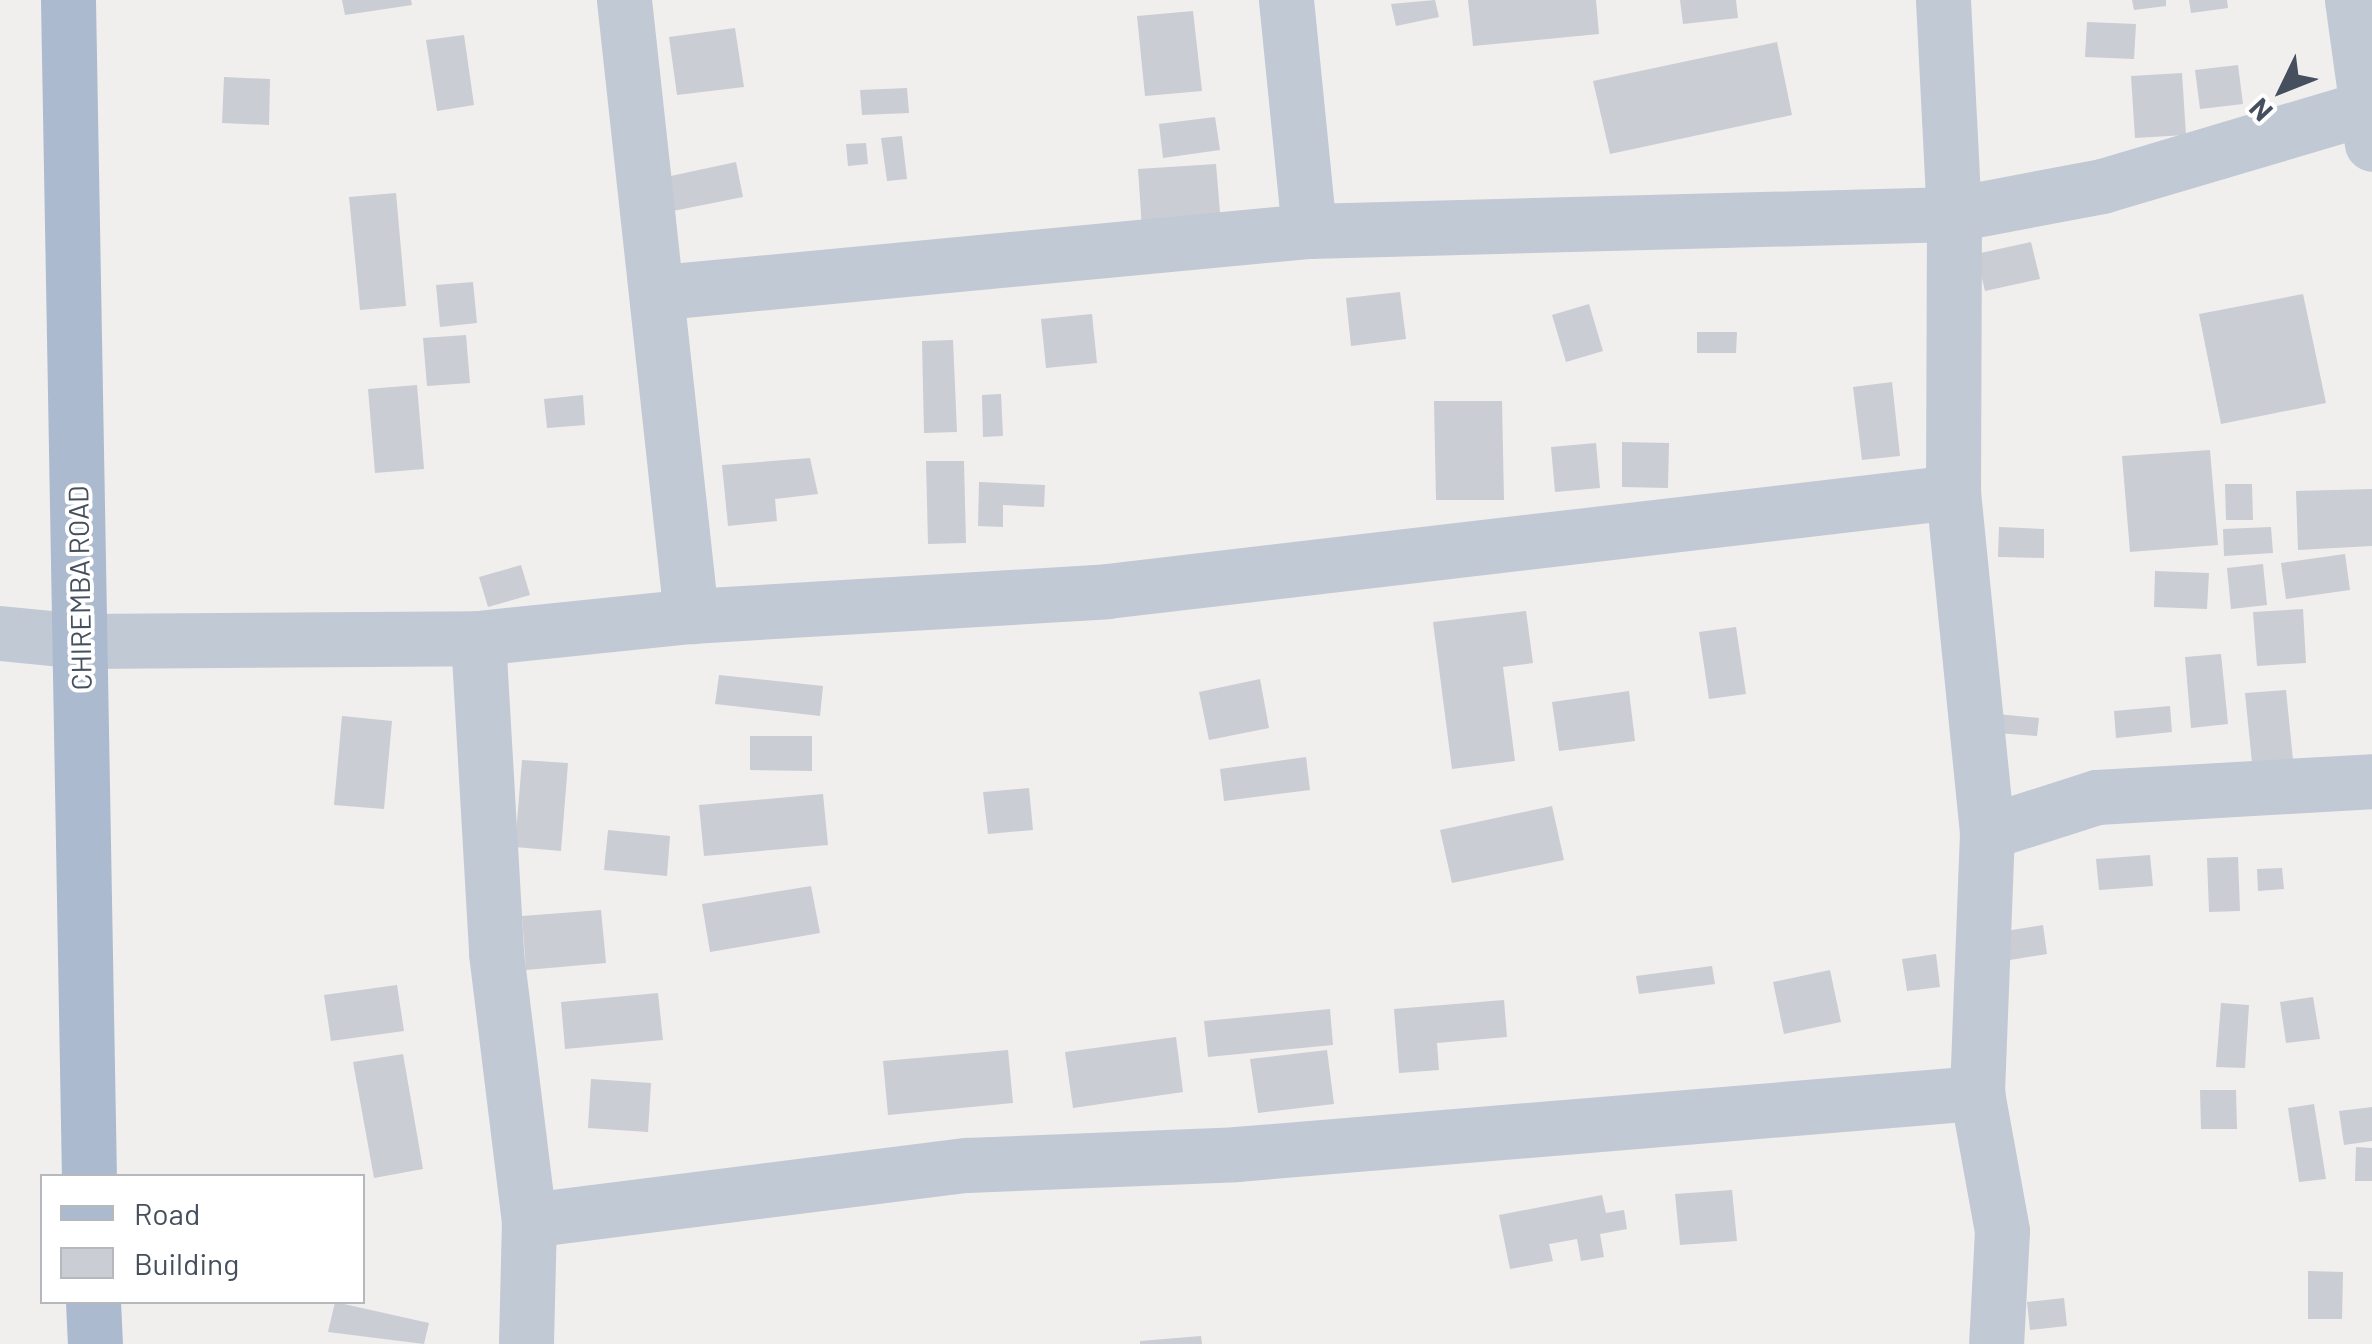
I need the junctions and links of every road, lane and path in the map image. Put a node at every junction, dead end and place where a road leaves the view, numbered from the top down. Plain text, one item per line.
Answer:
1 (68, 0) edge
2 (624, 0) edge
3 (1286, 0) edge
4 (1943, 0) edge
5 (2352, 0) edge
6 (2370, 120) edge
7 (1954, 214) junction
8 (1309, 231) junction
9 (662, 292) junction
10 (1953, 492) junction
11 (692, 616) junction
12 (0, 633) edge
13 (478, 638) junction
14 (80, 641) junction
15 (2372, 781) edge
16 (1987, 832) junction
17 (1976, 1093) junction
18 (88, 1174) edge
19 (529, 1220) junction
20 (93, 1304) edge
21 (95, 1344) edge
22 (526, 1344) edge
23 (1996, 1344) edge

1 - 14 main road, CHIREMBA ROAD
2 - 9 street
3 - 8 street
4 - 7 street
5 - 6 street
6 - 7 street
7 - 8 street
7 - 10 street
8 - 9 street
9 - 11 street
10 - 11 street
10 - 16 street
11 - 13 street
12 - 14 street
13 - 14 street
13 - 19 street
14 - 18 main road, CHIREMBA ROAD
15 - 16 street
16 - 17 street
17 - 19 street
17 - 23 street
19 - 22 street
20 - 21 main road

